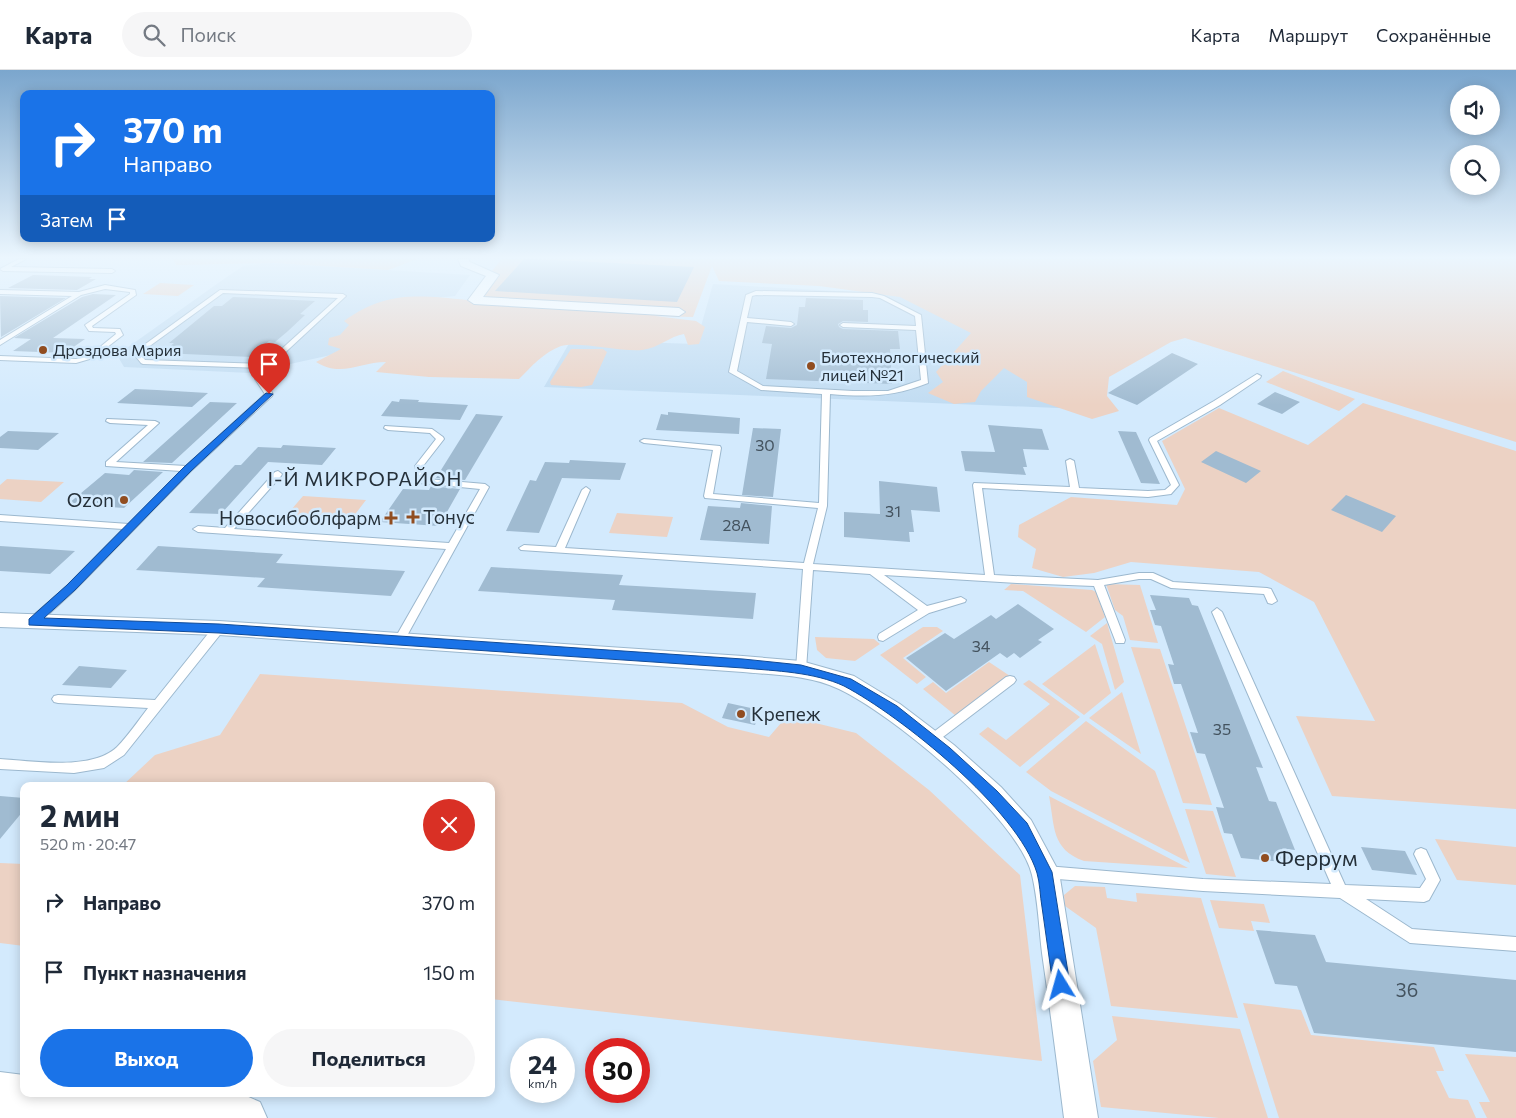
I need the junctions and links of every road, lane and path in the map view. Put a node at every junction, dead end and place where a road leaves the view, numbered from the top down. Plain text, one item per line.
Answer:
1 (57, 308) edge
2 (114, 308) edge
3 (199, 308) edge
4 (330, 308) edge
5 (609, 308) edge
6 (746, 308) edge
7 (904, 308) edge
8 (679, 312) dead end
9 (744, 320) junction
10 (791, 324) dead end
11 (843, 325) dead end
12 (919, 328) junction
13 (0, 343) edge
14 (0, 358) edge
15 (267, 366) junction
16 (1257, 376) dead end
17 (826, 392) junction
18 (110, 421) dead end
19 (388, 428) dead end
20 (644, 441) dead end
21 (1070, 461) dead end
22 (188, 469) junction
23 (278, 474) dead end
24 (586, 490) dead end
25 (1075, 490) junction
26 (823, 506) junction
27 (0, 518) edge
28 (129, 527) junction
29 (198, 529) dead end
30 (227, 531) junction
31 (453, 546) junction
32 (524, 548) dead end
33 (559, 550) junction
34 (808, 565) junction
35 (873, 571) junction
36 (1153, 576) junction
37 (1170, 576) dead end
38 (990, 578) junction
39 (1098, 583) junction
40 (961, 600) dead end
41 (1272, 602) dead end
42 (925, 610) junction
43 (1217, 612) dead end
44 (0, 620) edge
45 (33, 622) junction
46 (219, 628) junction
47 (883, 637) dead end
48 (399, 640) junction
49 (1120, 640) dead end
50 (801, 669) junction
51 (1010, 680) dead end
52 (58, 699) dead end
53 (156, 704) junction
54 (931, 740) junction
55 (0, 764) edge
56 (1421, 854) dead end
57 (1045, 872) junction
58 (1340, 890) junction
59 (1516, 944) edge
60 (0, 1096) edge
61 (244, 1118) edge
62 (1081, 1118) edge

1 - 13 lane
2 - 14 lane
3 - 15 lane
4 - 15 lane
5 - 8 street
6 - 9 lane
7 - 12 lane
9 - 10 lane
9 - 17 lane
11 - 12 lane
12 - 17 lane
15 - 22 lane
16 - 25 lane
17 - 26 lane
18 - 22 lane
19 - 31 lane
20 - 26 lane
21 - 25 lane
22 - 28 lane
23 - 30 lane
24 - 33 lane
25 - 38 lane
26 - 34 lane
27 - 28 lane
28 - 45 lane
29 - 30 lane
30 - 31 lane
31 - 48 lane
32 - 33 lane
33 - 34 lane
34 - 35 lane
34 - 50 lane
35 - 38 lane
35 - 42 lane
36 - 37 lane
36 - 39 lane
36 - 41 lane
38 - 39 lane
39 - 49 lane
40 - 42 lane
42 - 47 lane
43 - 58 lane
44 - 45 street
45 - 46 street
46 - 48 street
46 - 53 lane
48 - 50 street
50 - 54 street
51 - 54 lane
52 - 53 lane
53 - 55 lane
54 - 57 street
56 - 58 lane
57 - 58 lane
57 - 62 street
58 - 59 lane
60 - 61 main road

